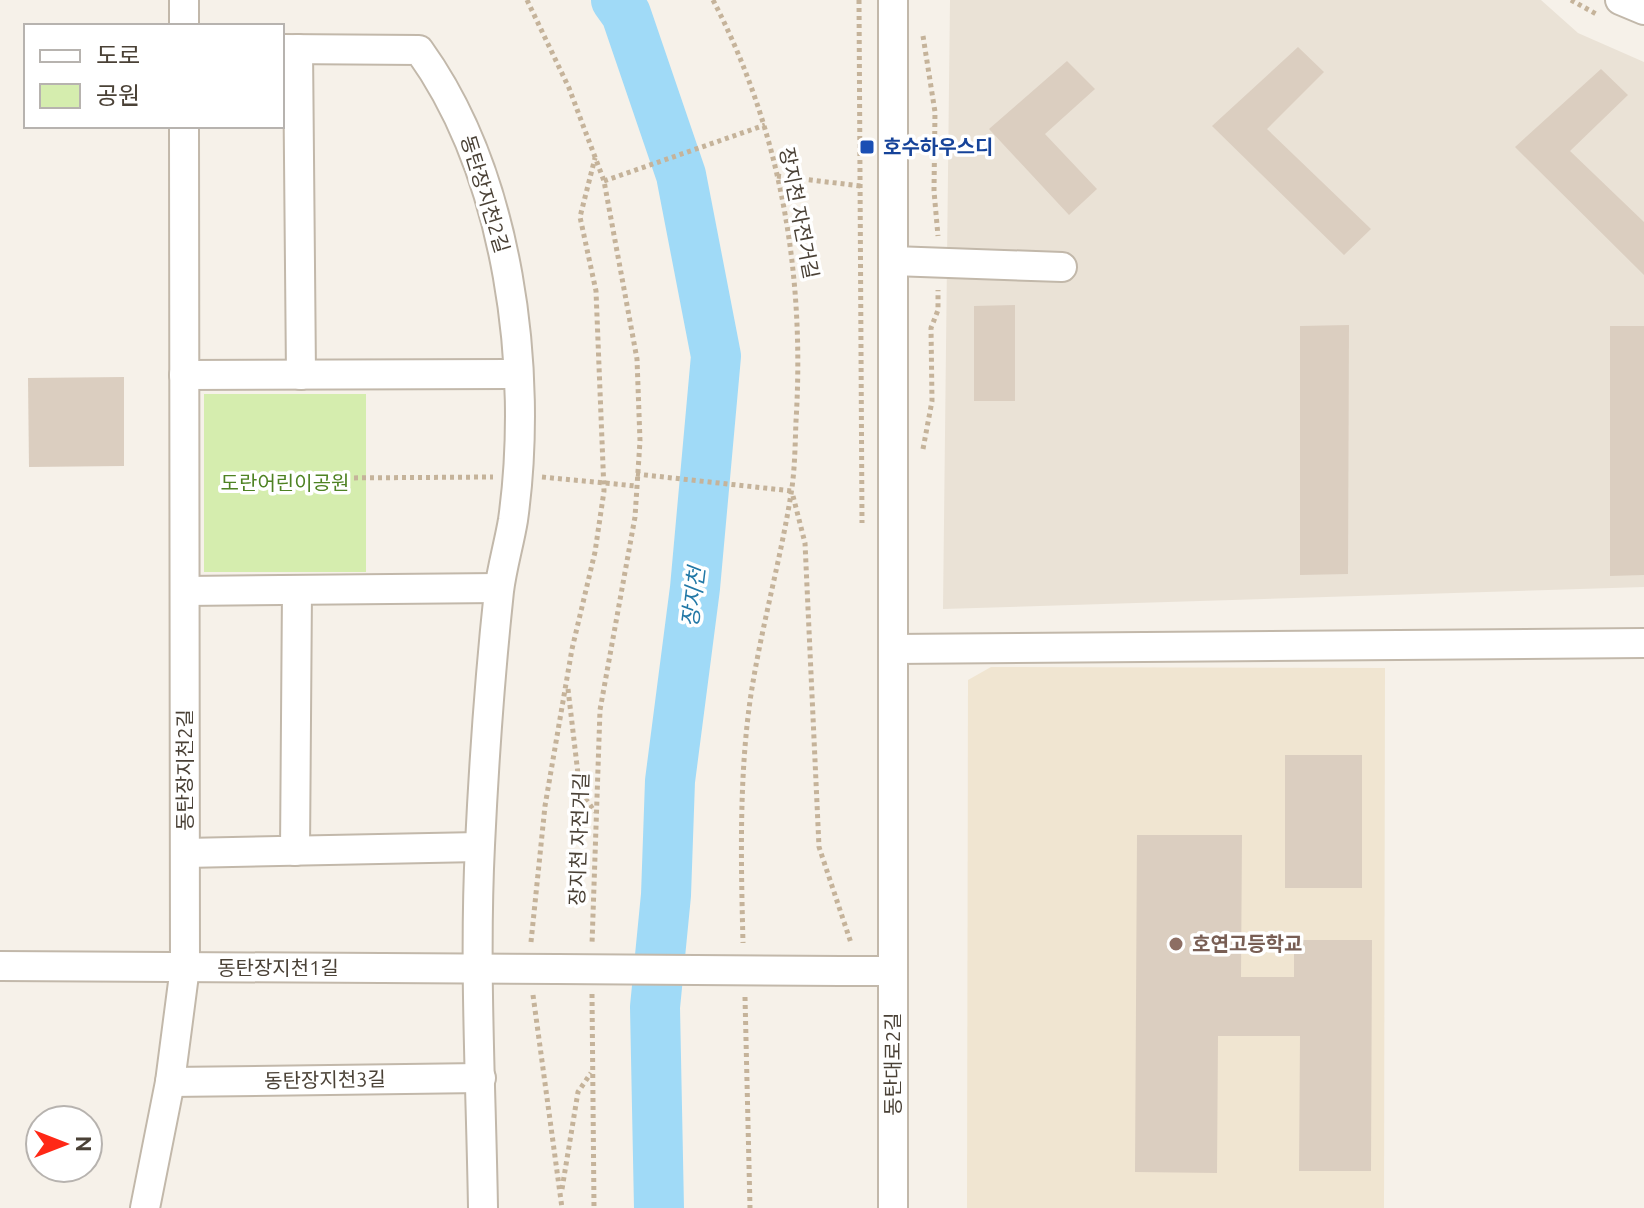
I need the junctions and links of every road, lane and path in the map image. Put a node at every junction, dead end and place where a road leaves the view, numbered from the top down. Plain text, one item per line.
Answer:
1 (184, 0) edge
2 (527, 0) edge
3 (713, 0) edge
4 (859, 0) edge
5 (893, 0) edge
6 (1620, 0) edge
7 (1644, 10) edge
8 (184, 24) edge
9 (922, 29) dead end
10 (290, 49) edge
11 (765, 125) junction
12 (184, 128) edge
13 (595, 157) junction
14 (777, 176) junction
15 (604, 181) junction
16 (860, 186) junction
17 (938, 218) dead end
18 (893, 261) junction
19 (1062, 267) dead end
20 (938, 310) dead end
21 (517, 374) junction
22 (184, 375) junction
23 (301, 375) junction
24 (922, 454) dead end
25 (636, 474) junction
26 (502, 477) dead end
27 (542, 477) dead end
28 (338, 478) dead end
29 (603, 482) junction
30 (636, 486) junction
31 (792, 491) junction
32 (862, 532) dead end
33 (499, 588) junction
34 (297, 590) junction
35 (185, 591) junction
36 (1644, 643) edge
37 (893, 649) junction
38 (567, 680) junction
39 (595, 812) junction
40 (479, 847) junction
41 (295, 851) junction
42 (185, 853) junction
43 (743, 945) dead end
44 (592, 953) dead end
45 (847, 961) junction
46 (0, 966) edge
47 (185, 967) junction
48 (479, 969) junction
49 (527, 969) junction
50 (893, 971) junction
51 (592, 983) dead end
52 (744, 992) dead end
53 (592, 1071) junction
54 (481, 1078) junction
55 (170, 1082) junction
56 (561, 1194) junction
57 (145, 1208) edge
58 (483, 1208) edge
59 (562, 1208) edge
60 (594, 1208) edge
61 (750, 1208) edge
62 (893, 1208) edge

1 - 8 street
2 - 13 path, 장지천 자전거길
3 - 11 path, 장지천 자전거길
4 - 16 path
5 - 18 street, 동탄대로2길
6 - 7 street
9 - 17 path
10 - 21 street, 동탄장지천2길
10 - 23 street, 동탄장지천2길
11 - 14 path, 장지천 자전거길
11 - 15 path
12 - 22 street, 동탄장지천2길
13 - 15 path, 장지천 자전거길
13 - 29 path
14 - 16 path
14 - 31 path, 장지천 자전거길
15 - 25 path, 장지천 자전거길
16 - 32 path
18 - 19 street
18 - 37 street, 동탄대로2길
20 - 24 path
21 - 23 street
21 - 33 street, 동탄장지천2길
22 - 23 street
22 - 35 street, 동탄장지천2길
25 - 30 path, 장지천 자전거길
25 - 31 path
26 - 28 path
27 - 29 path
29 - 30 path
29 - 38 path
30 - 39 path, 장지천 자전거길
31 - 43 path, 장지천 자전거길
31 - 45 path
33 - 34 street
33 - 40 street, 동탄장지천2길
34 - 35 street
34 - 41 street
35 - 42 street, 동탄장지천2길
36 - 37 street
37 - 50 street, 동탄대로2길
38 - 39 path
38 - 49 path
39 - 44 path, 장지천 자전거길
40 - 41 street, 동탄장지천2길
40 - 48 street, 동탄장지천2길
41 - 42 street, 동탄장지천2길
42 - 47 street, 동탄장지천2길
45 - 49 street, 동탄장지천1길, bridge
45 - 50 street
46 - 47 street, 동탄장지천1길
47 - 48 street, 동탄장지천1길
47 - 55 street
48 - 49 street, 동탄장지천1길
48 - 54 street
49 - 56 path
50 - 62 street, 동탄대로2길
51 - 53 path
52 - 61 path
53 - 56 path
53 - 60 path
54 - 55 street, 동탄장지천3길
54 - 58 street
55 - 57 street
56 - 59 path

